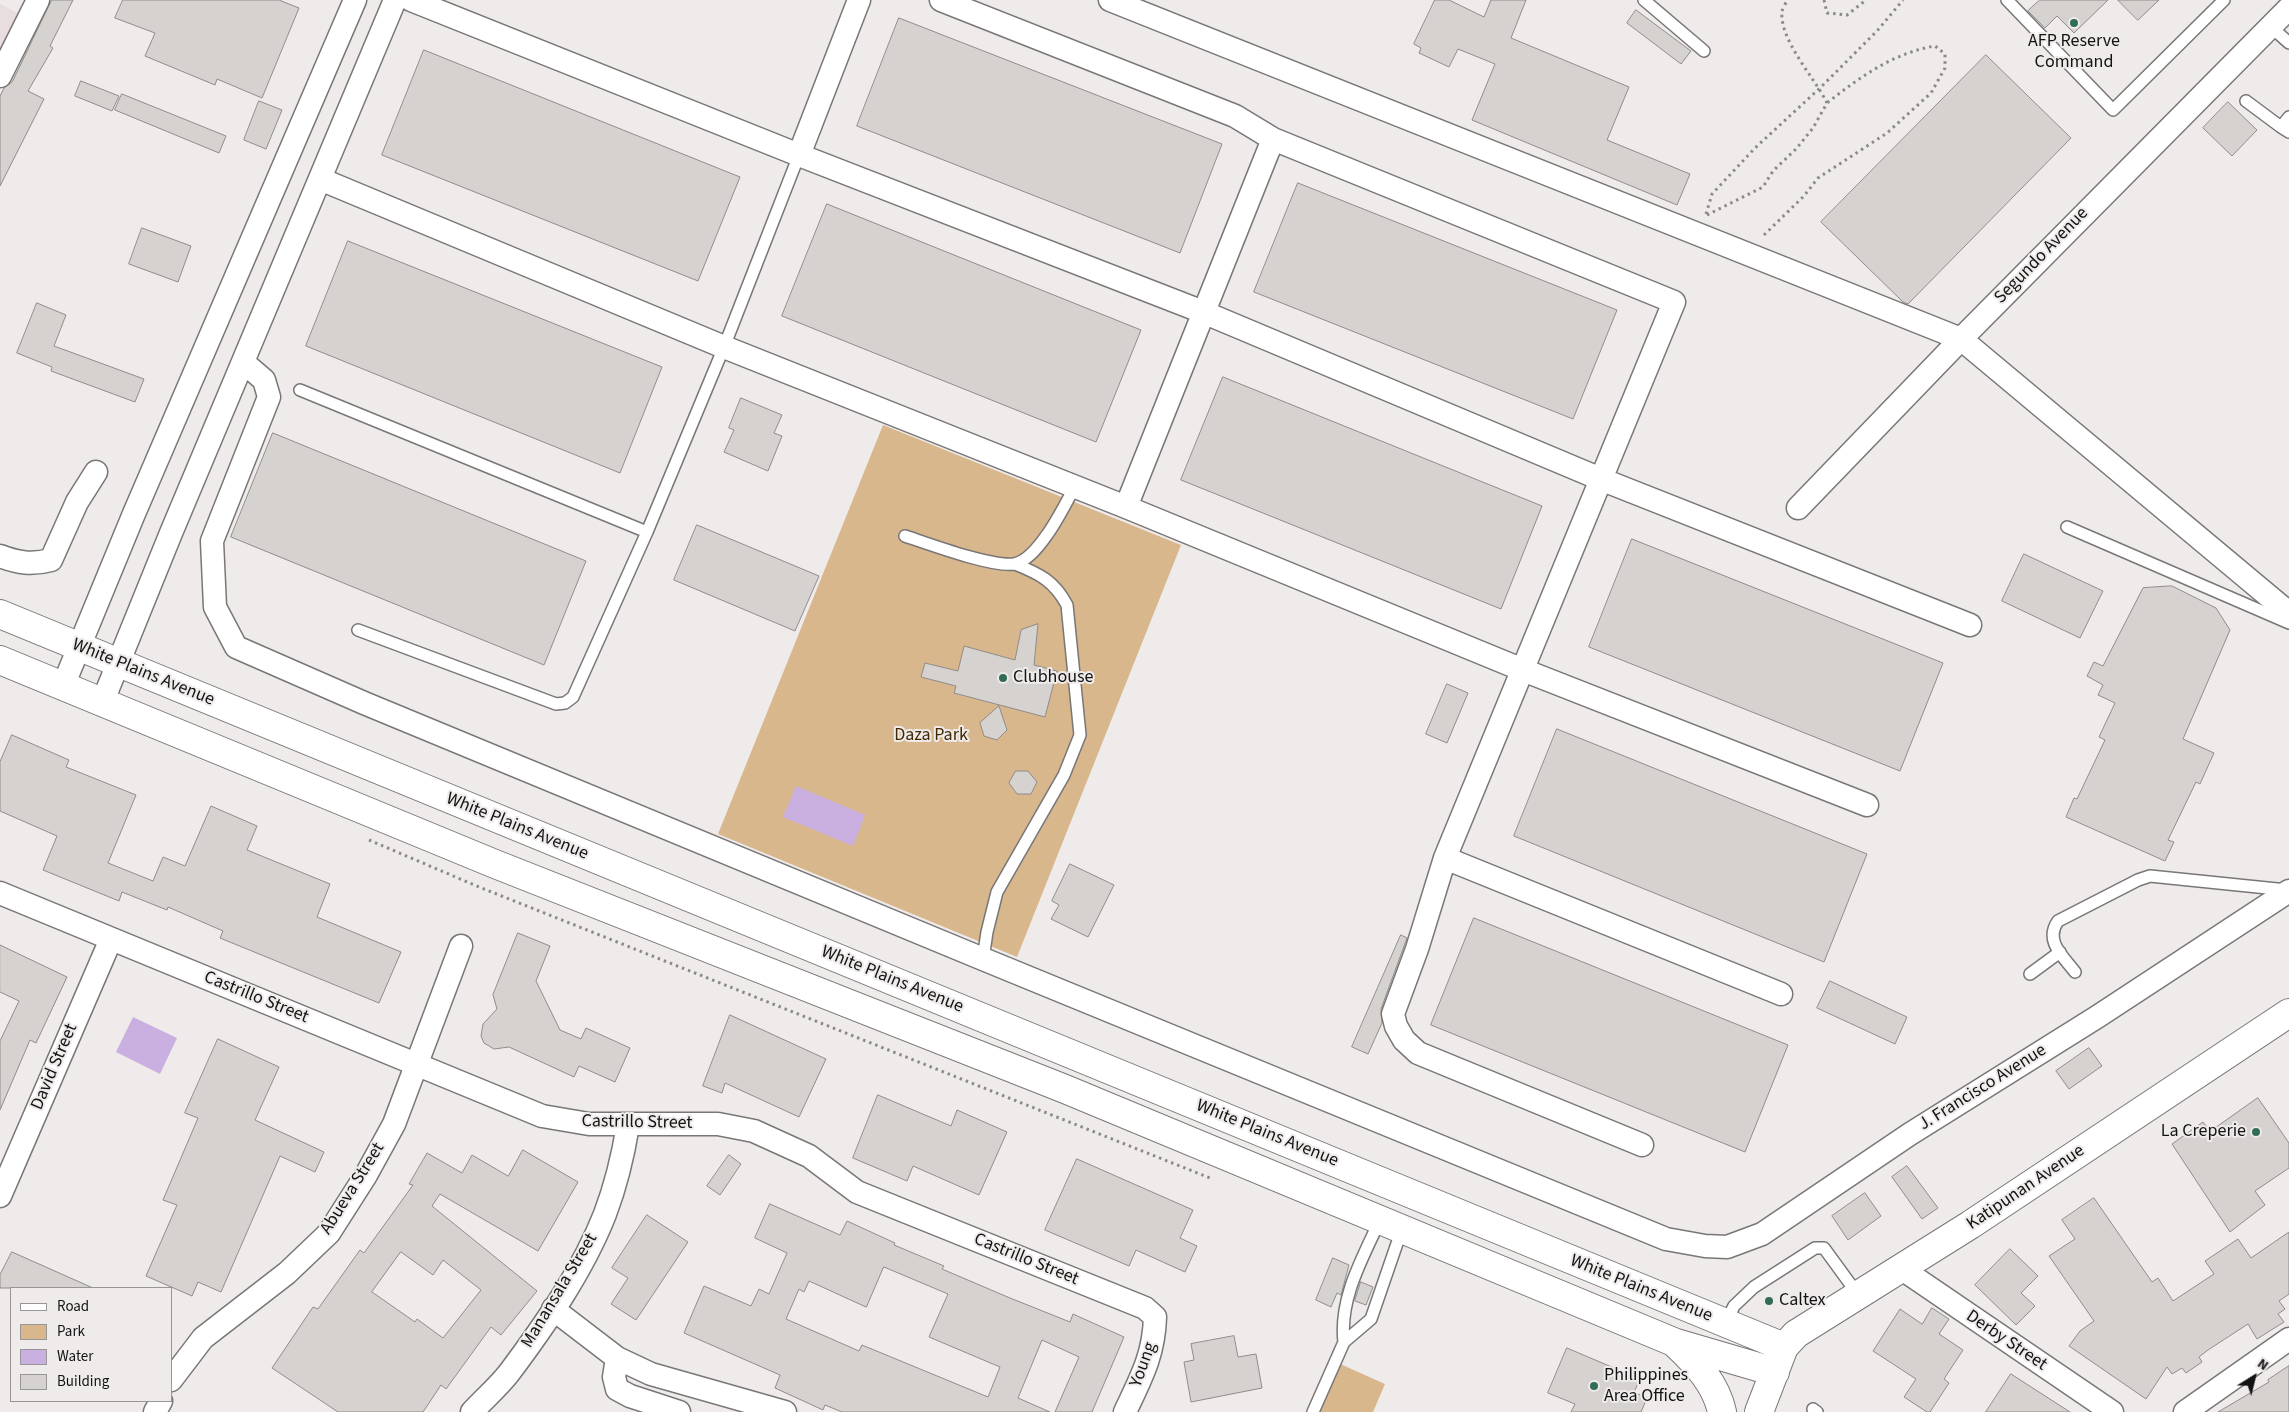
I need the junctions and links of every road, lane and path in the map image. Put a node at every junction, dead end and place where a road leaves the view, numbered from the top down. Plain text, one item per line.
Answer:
1 (38, 0) edge
2 (355, 0) edge
3 (395, 0) edge
4 (411, 0) edge
5 (859, 0) edge
6 (941, 0) edge
7 (1110, 0) edge
8 (1644, 0) edge
9 (1787, 0) edge
10 (1824, 0) edge
11 (1866, 0) edge
12 (1903, 0) edge
13 (2007, 0) edge
14 (2224, 0) edge
15 (2289, 8) edge
16 (2270, 26) junction
17 (2289, 43) edge
18 (1704, 51) dead end
19 (0, 76) edge
20 (1820, 88) junction
21 (2246, 101) dead end
22 (1827, 103) junction
23 (2289, 117) edge
24 (2285, 130) edge
25 (1273, 139) junction
26 (799, 155) junction
27 (320, 179) junction
28 (1764, 235) dead end
29 (1203, 312) junction
30 (1961, 339) junction
31 (724, 347) junction
32 (243, 362) junction
33 (300, 390) dead end
34 (96, 472) dead end
35 (1603, 480) junction
36 (1074, 486) junction
37 (1126, 507) junction
38 (1798, 508) dead end
39 (2067, 527) dead end
40 (647, 532) junction
41 (905, 536) dead end
42 (0, 556) edge
43 (1015, 564) junction
44 (2289, 613) edge
45 (0, 614) edge
46 (2289, 623) edge
47 (1970, 626) dead end
48 (358, 630) dead end
49 (80, 647) junction
50 (0, 660) edge
51 (118, 663) junction
52 (1523, 670) junction
53 (63, 686) junction
54 (102, 703) junction
55 (1867, 805) dead end
56 (362, 837) dead end
57 (1445, 858) junction
58 (2289, 890) edge
59 (0, 893) edge
60 (111, 939) junction
61 (461, 946) dead end
62 (2060, 952) junction
63 (983, 959) junction
64 (2075, 972) dead end
65 (2030, 974) dead end
66 (1781, 994) dead end
67 (2289, 1013) edge
68 (1078, 1056) junction
69 (416, 1064) junction
70 (1065, 1089) junction
71 (628, 1125) junction
72 (1642, 1145) dead end
73 (1213, 1178) dead end
74 (0, 1196) edge
75 (1391, 1225) junction
76 (1902, 1269) junction
77 (1859, 1296) junction
78 (553, 1309) junction
79 (1155, 1317) joint
80 (1725, 1324) junction
81 (2289, 1339) edge
82 (1344, 1342) junction
83 (1676, 1344) junction
84 (617, 1358) junction
85 (1779, 1359) junction
86 (172, 1379) edge
87 (472, 1412) edge
88 (679, 1412) edge
89 (785, 1412) edge
90 (1125, 1412) edge
91 (1313, 1412) edge
92 (1722, 1412) edge
93 (1759, 1412) edge
94 (2112, 1412) edge
95 (2186, 1412) edge

1 - 19 street
2 - 49 street
3 - 27 street
4 - 26 street
5 - 26 street
6 - 25 street
7 - 30 street
8 - 18 lane
9 - 20 path
10 - 11 path
12 - 20 path
13 - 14 lane
15 - 16 street, Segundo Avenue
16 - 17 lane
16 - 30 street, Segundo Avenue
20 - 22 path
20 - 22 path
21 - 24 lane
22 - 28 path
23 - 24 lane
25 - 29 street
25 - 35 street
26 - 29 street
26 - 31 lane
27 - 31 street
27 - 32 street
29 - 35 street
29 - 37 street
30 - 38 street, Segundo Avenue
30 - 44 street
31 - 36 street
31 - 40 lane
32 - 51 street
32 - 63 street, J. Francisco Avenue
33 - 40 lane
34 - 42 street
35 - 47 street
35 - 52 street
36 - 37 street
36 - 43 lane
37 - 52 street
39 - 46 lane
40 - 48 lane
41 - 43 lane
43 - 63 lane
45 - 49 street, White Plains Avenue
49 - 51 street, White Plains Avenue
49 - 53 street
50 - 53 street, White Plains Avenue
51 - 54 street
51 - 68 street, White Plains Avenue
52 - 55 street
52 - 57 street
53 - 54 street, White Plains Avenue
54 - 70 street, White Plains Avenue
56 - 73 path
57 - 66 street
57 - 72 street
58 - 62 lane
58 - 63 street, J. Francisco Avenue
59 - 60 street, Castrillo Street
60 - 69 street, Castrillo Street
60 - 74 street, David Street
61 - 69 street, Abueva Street
62 - 64 lane
62 - 65 lane
67 - 76 street, Katipunan Avenue
68 - 70 street
68 - 80 street, White Plains Avenue
69 - 71 street, Castrillo Street
69 - 86 street, Abueva Street
70 - 75 street, White Plains Avenue
71 - 78 street, Manansala Street
71 - 79 street, Castrillo Street
75 - 82 lane
75 - 82 lane
75 - 83 street, White Plains Avenue
76 - 77 street, Katipunan Avenue
76 - 94 street, Derby Street
77 - 80 lane
77 - 85 street, Katipunan Avenue
78 - 84 street
78 - 87 street, Manansala Street
79 - 90 street, Young
80 - 85 street, White Plains Avenue
81 - 95 street
82 - 91 lane
83 - 85 street, White Plains Avenue
83 - 92 street
84 - 88 street
84 - 89 street
85 - 93 street

